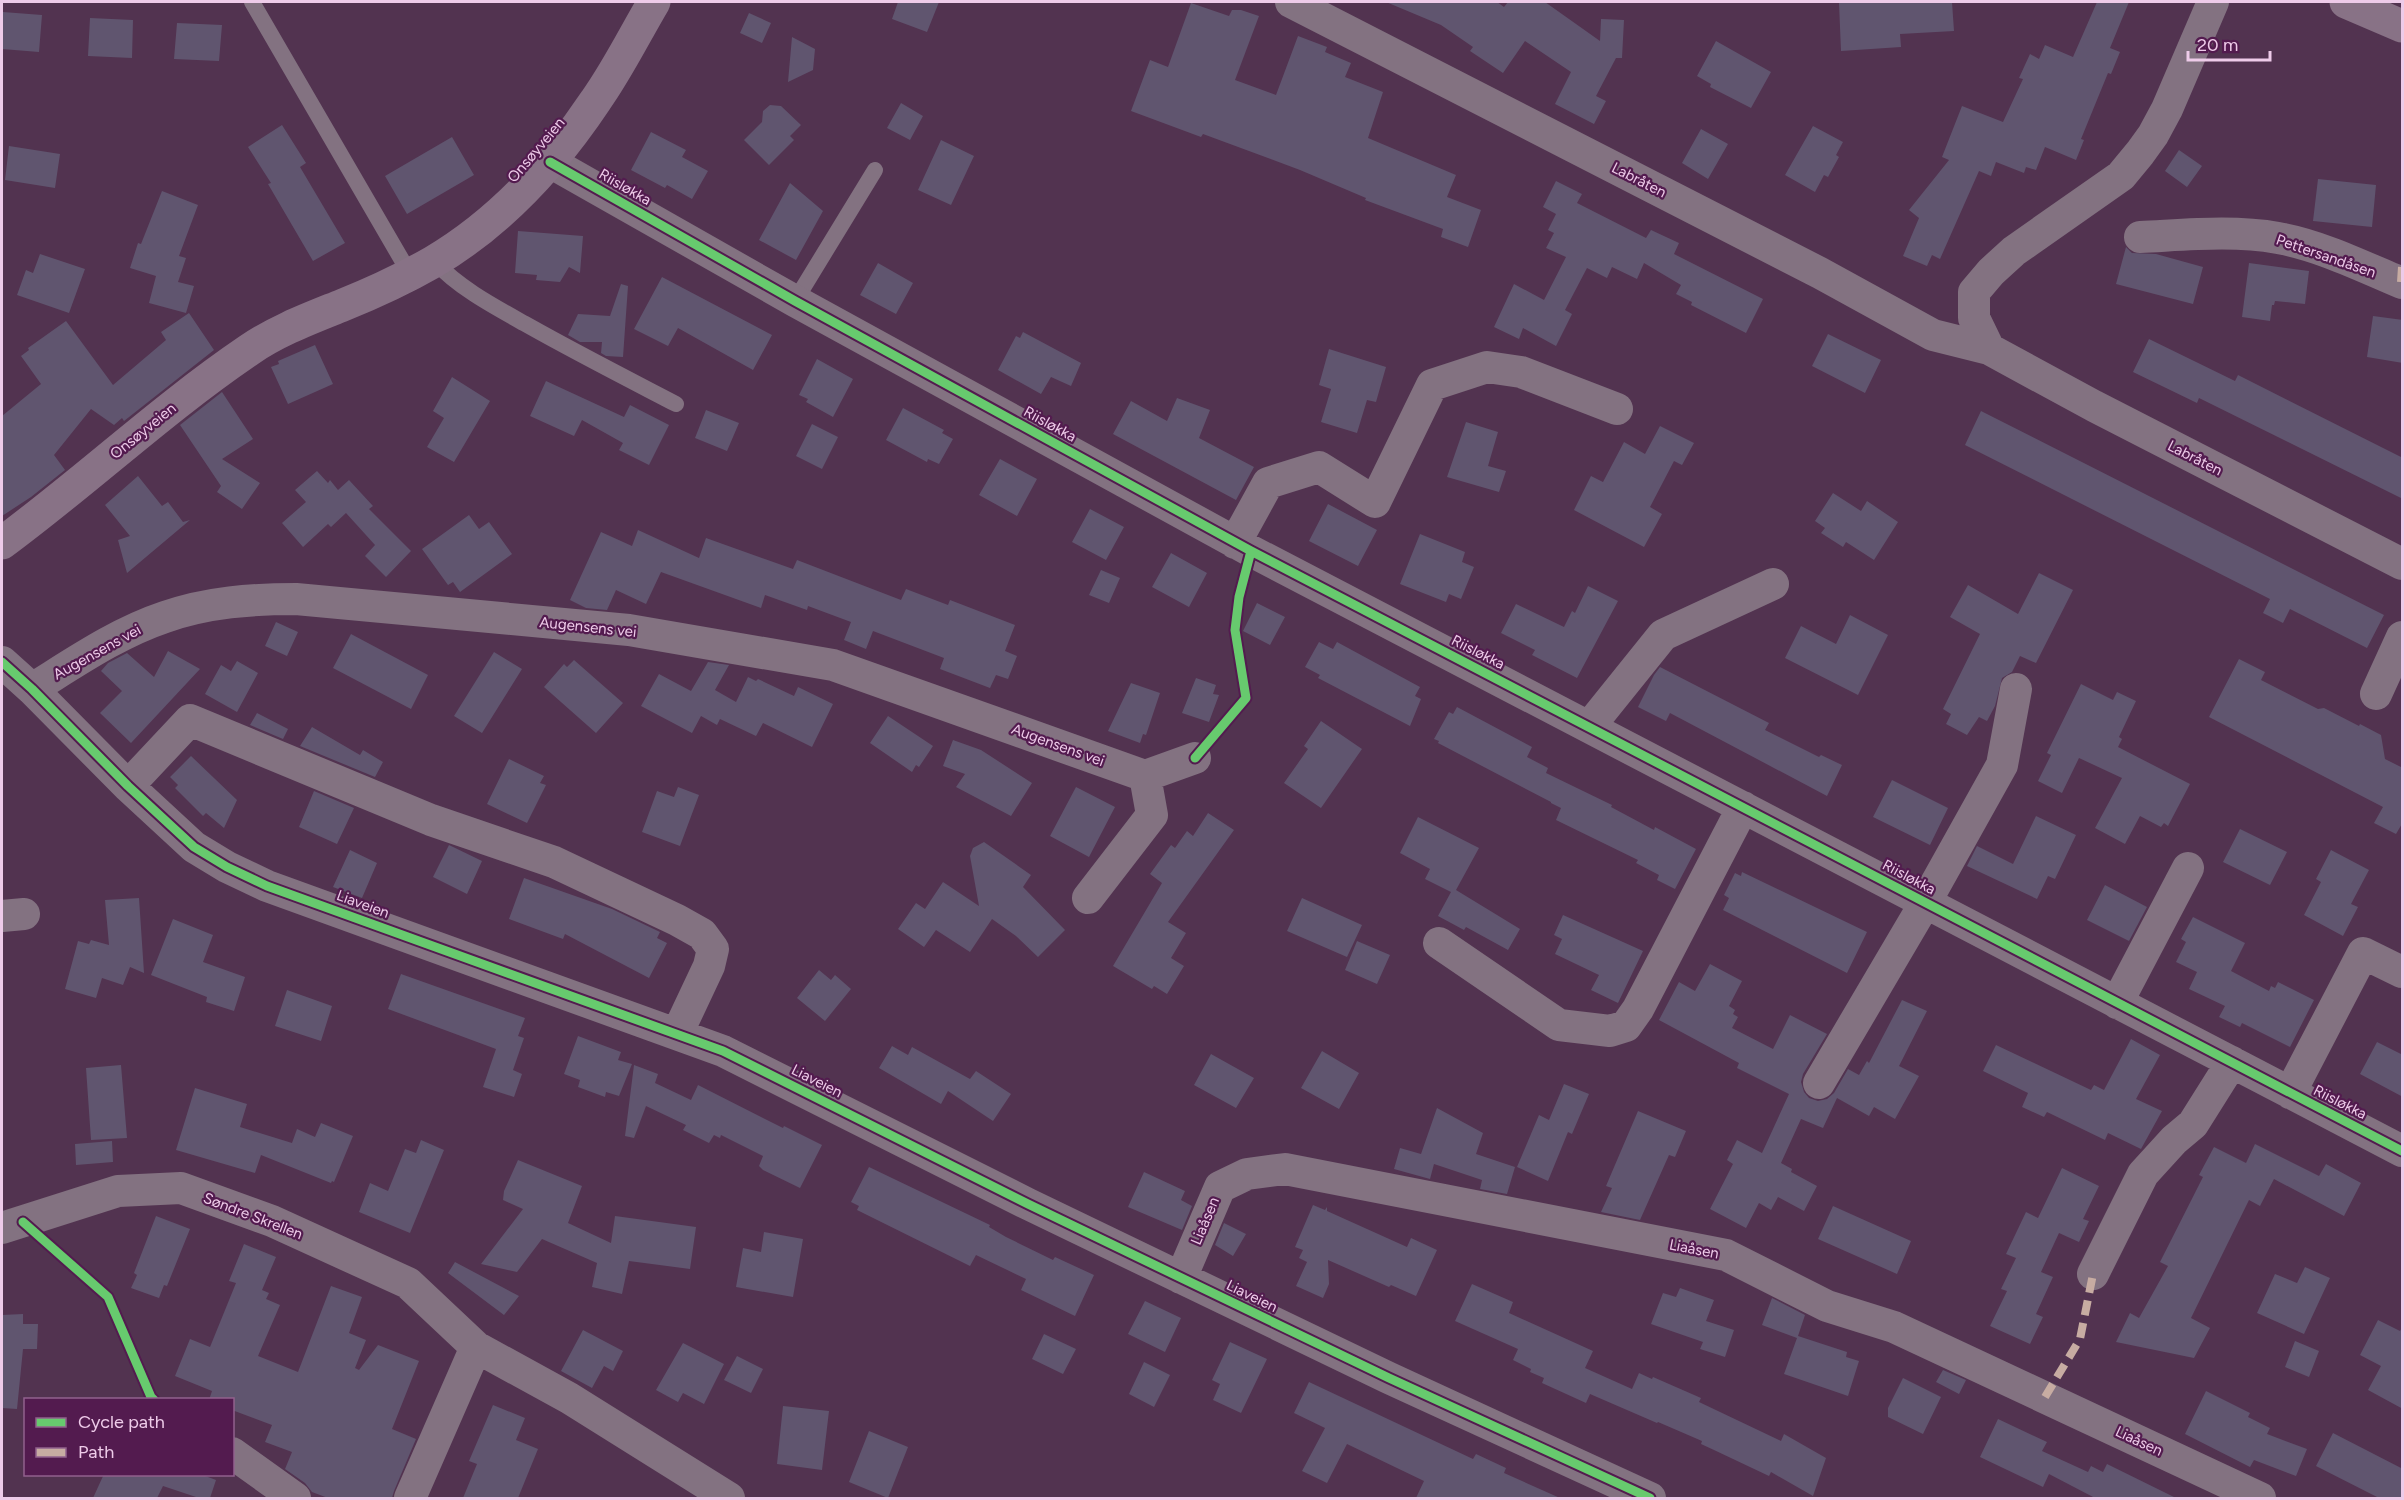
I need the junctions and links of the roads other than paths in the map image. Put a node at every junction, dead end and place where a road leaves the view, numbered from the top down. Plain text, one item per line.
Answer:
1 (252, 2) edge
2 (654, 2) edge
3 (1291, 2) edge
4 (2213, 2) edge
5 (2346, 2) edge
6 (2403, 26) edge
7 (550, 162) junction
8 (875, 170) dead end
9 (2140, 237) dead end
10 (422, 268) junction
11 (2403, 283) edge
12 (795, 301) junction
13 (1989, 349) junction
14 (676, 404) dead end
15 (1617, 409) dead end
16 (2, 543) edge
17 (1235, 543) junction
18 (2403, 564) edge
19 (1773, 584) dead end
20 (2403, 637) edge
21 (2, 663) edge
22 (2016, 688) dead end
23 (32, 689) junction
24 (2376, 694) dead end
25 (1589, 727) junction
26 (1195, 758) dead end
27 (1145, 776) junction
28 (128, 786) junction
29 (1743, 807) junction
30 (2188, 868) dead end
31 (1088, 898) dead end
32 (1925, 903) junction
33 (1439, 943) dead end
34 (2403, 972) edge
35 (2117, 1003) junction
36 (677, 1034) junction
37 (2232, 1062) junction
38 (1819, 1083) dead end
39 (2290, 1093) junction
40 (2403, 1151) edge
41 (2, 1228) edge
42 (2093, 1274) dead end
43 (1181, 1278) junction
44 (476, 1347) junction
45 (234, 1454) edge
46 (296, 1498) edge
47 (410, 1498) edge
48 (729, 1498) edge
49 (1650, 1498) edge
50 (2260, 1498) edge

1 - 10 lane
2 - 7 street, Onsøyveien
3 - 13 street, Labråten
4 - 13 street
5 - 6 street
7 - 10 street, Onsøyveien
7 - 12 street, Riisløkka
8 - 12 lane
9 - 11 street, Pettersandåsen
10 - 14 lane
10 - 16 street, Onsøyveien
12 - 17 street, Riisløkka
13 - 18 street, Labråten
15 - 17 street
17 - 25 street, Riisløkka
19 - 25 street
20 - 24 street
21 - 23 street, Liaveien
22 - 32 street, Riisløkka
23 - 27 street, Augensens vei
23 - 28 street, Liaveien
25 - 29 street, Riisløkka
26 - 27 street
27 - 31 street
28 - 36 street, Liaveien
28 - 36 street
29 - 32 street, Riisløkka
29 - 33 street
30 - 35 street
32 - 35 street, Riisløkka
32 - 38 street, Riisløkka
34 - 39 street, Riisløkka
35 - 37 street, Riisløkka
36 - 43 street, Liaveien
37 - 39 street, Riisløkka
37 - 42 street
39 - 40 street, Riisløkka
41 - 44 street, Søndre Skrellen
43 - 49 street, Liaveien
43 - 50 street, Liaåsen
44 - 47 street
44 - 48 street, Søndre Skrellen
45 - 46 street

